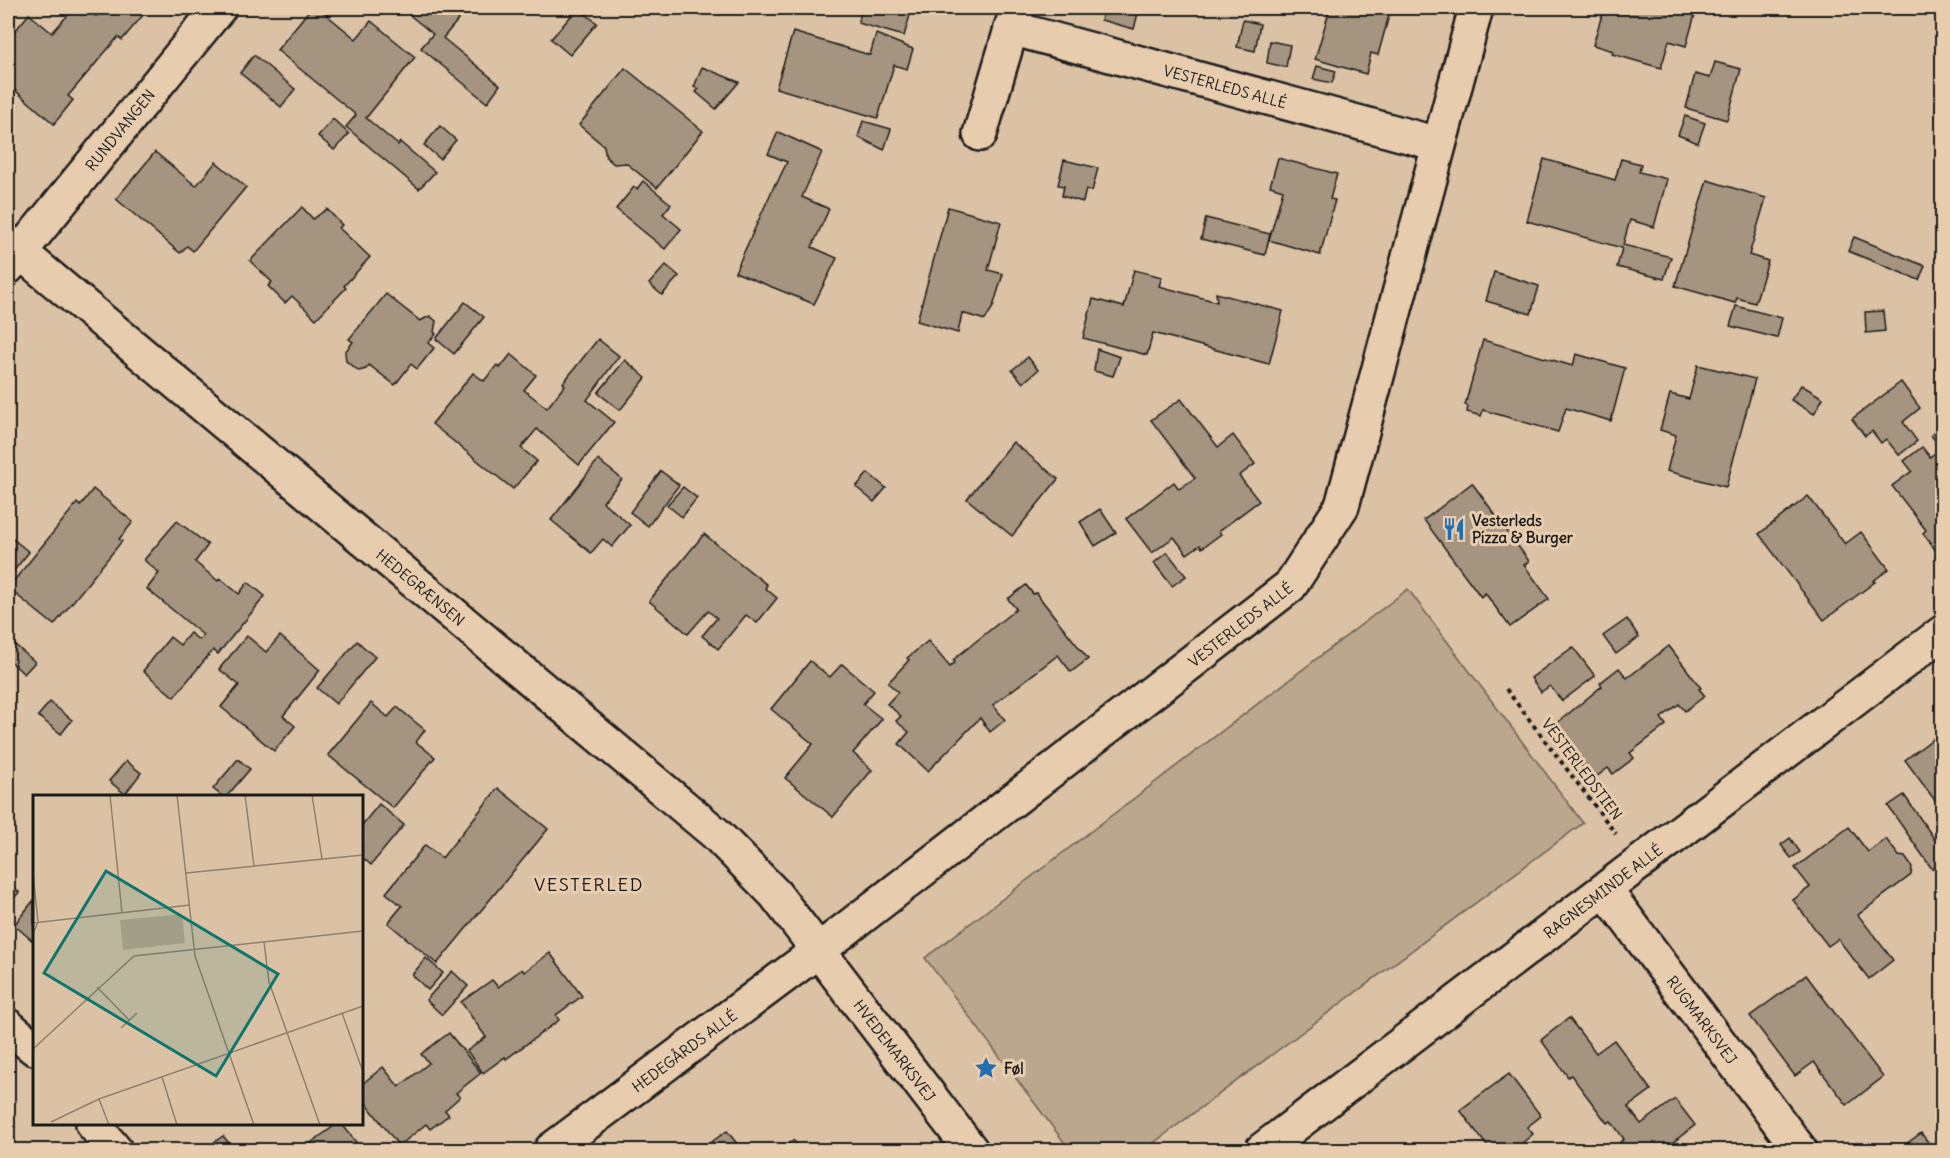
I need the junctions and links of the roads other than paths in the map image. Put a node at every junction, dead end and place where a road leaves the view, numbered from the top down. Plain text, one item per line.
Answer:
1 (219, 8) edge
2 (1476, 8) edge
3 (1015, 18) edge
4 (980, 134) dead end
5 (1438, 144) junction
6 (12, 253) edge
7 (1942, 633) edge
8 (1605, 890) junction
9 (819, 950) junction
10 (8, 1026) edge
11 (33, 1047) edge
12 (94, 1125) edge
13 (115, 1150) edge
14 (550, 1150) edge
15 (971, 1150) edge
16 (1262, 1150) edge
17 (1800, 1150) edge

1 - 6 street, RUNDVANGEN
2 - 5 street, VESTERLEDS ALLÉ
3 - 4 street, VESTERLEDS ALLÉ
3 - 5 street, VESTERLEDS ALLÉ
5 - 9 street, VESTERLEDS ALLÉ
6 - 9 street, HEDEGRÆNSEN
7 - 8 street, RAGNESMINDE ALLÉ
8 - 16 street, RAGNESMINDE ALLÉ
8 - 17 street, RUGMARKSVEJ
9 - 14 street, HEDEGÅRDS ALLÉ
9 - 15 street, HVEDEMARKSVEJ
10 - 11 street
12 - 13 street

